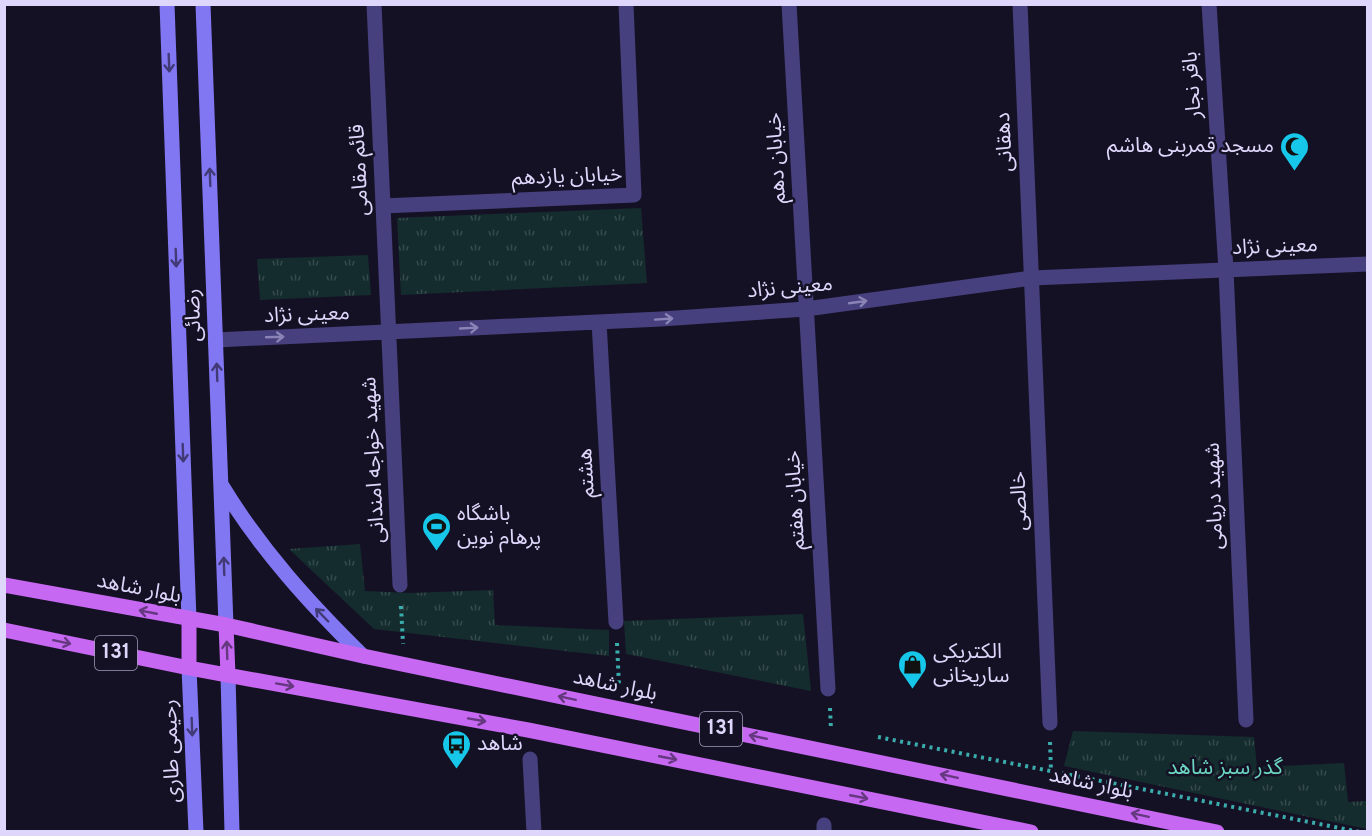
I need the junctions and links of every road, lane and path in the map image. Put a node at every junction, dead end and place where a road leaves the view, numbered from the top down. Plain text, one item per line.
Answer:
1 (167, 4) edge
2 (203, 4) edge
3 (374, 4) edge
4 (626, 4) edge
5 (789, 4) edge
6 (1020, 4) edge
7 (1209, 4) edge
8 (383, 206) junction
9 (1368, 264) edge
10 (1226, 270) junction
11 (1032, 278) junction
12 (806, 309) junction
13 (599, 322) junction
14 (389, 333) junction
15 (216, 340) junction
16 (220, 484) junction
17 (4, 585) edge
18 (400, 585) joint
19 (189, 620) junction
20 (616, 622) joint
21 (226, 625) junction
22 (4, 630) edge
23 (403, 644) dead end
24 (363, 656) junction
25 (189, 668) junction
26 (228, 675) junction
27 (619, 687) dead end
28 (828, 689) joint
29 (1246, 720) dead end
30 (1050, 723) joint
31 (833, 752) junction
32 (530, 759) dead end
33 (1051, 771) dead end
34 (196, 831) edge
35 (232, 831) edge
36 (534, 831) edge
37 (1031, 831) edge
38 (1217, 831) edge

1 -> 19 main road, رضائی
15 -> 2 main road, رضائی
3 - 8 street, قائم مقامی
4 - 8 street, خیابان یازدهم
5 - 12 street, خیابان دهم
6 - 11 street, دهقانی
7 - 10 street, باقر نجار
8 - 14 street, قائم مقامی
9 - 10 street, معینی نژاد
10 - 11 street, معینی نژاد
10 - 29 street, شهید دریامی
12 -> 11 street, معینی نژاد
11 - 30 street, خالصی
13 -> 12 street, معینی نژاد
12 - 28 street, خیابان هفتم
14 -> 13 street, معینی نژاد
13 - 20 street, هشتم
15 -> 14 street, معینی نژاد
14 - 18 street, شهید خواجه امندانی
16 -> 15 main road, رضائی
21 -> 16 main road, رضائی
24 -> 16 main road
19 -> 17 main road, بلوار شاهد / 131
18 - 23 path
19 - 21 main road, بلوار شاهد / 131
19 - 25 main road
20 - 27 path
21 - 24 main road, بلوار شاهد / 131
26 -> 21 main road
22 -> 25 main road, 131
31 -> 24 main road, بلوار شاهد / 131
25 - 26 main road, 131
25 -> 34 main road, رحیمی طاری
26 - 35 main road
26 -> 37 main road, 131
28 - 31 path
30 - 33 path
38 -> 31 main road, بلوار شاهد / 131
32 - 36 street

